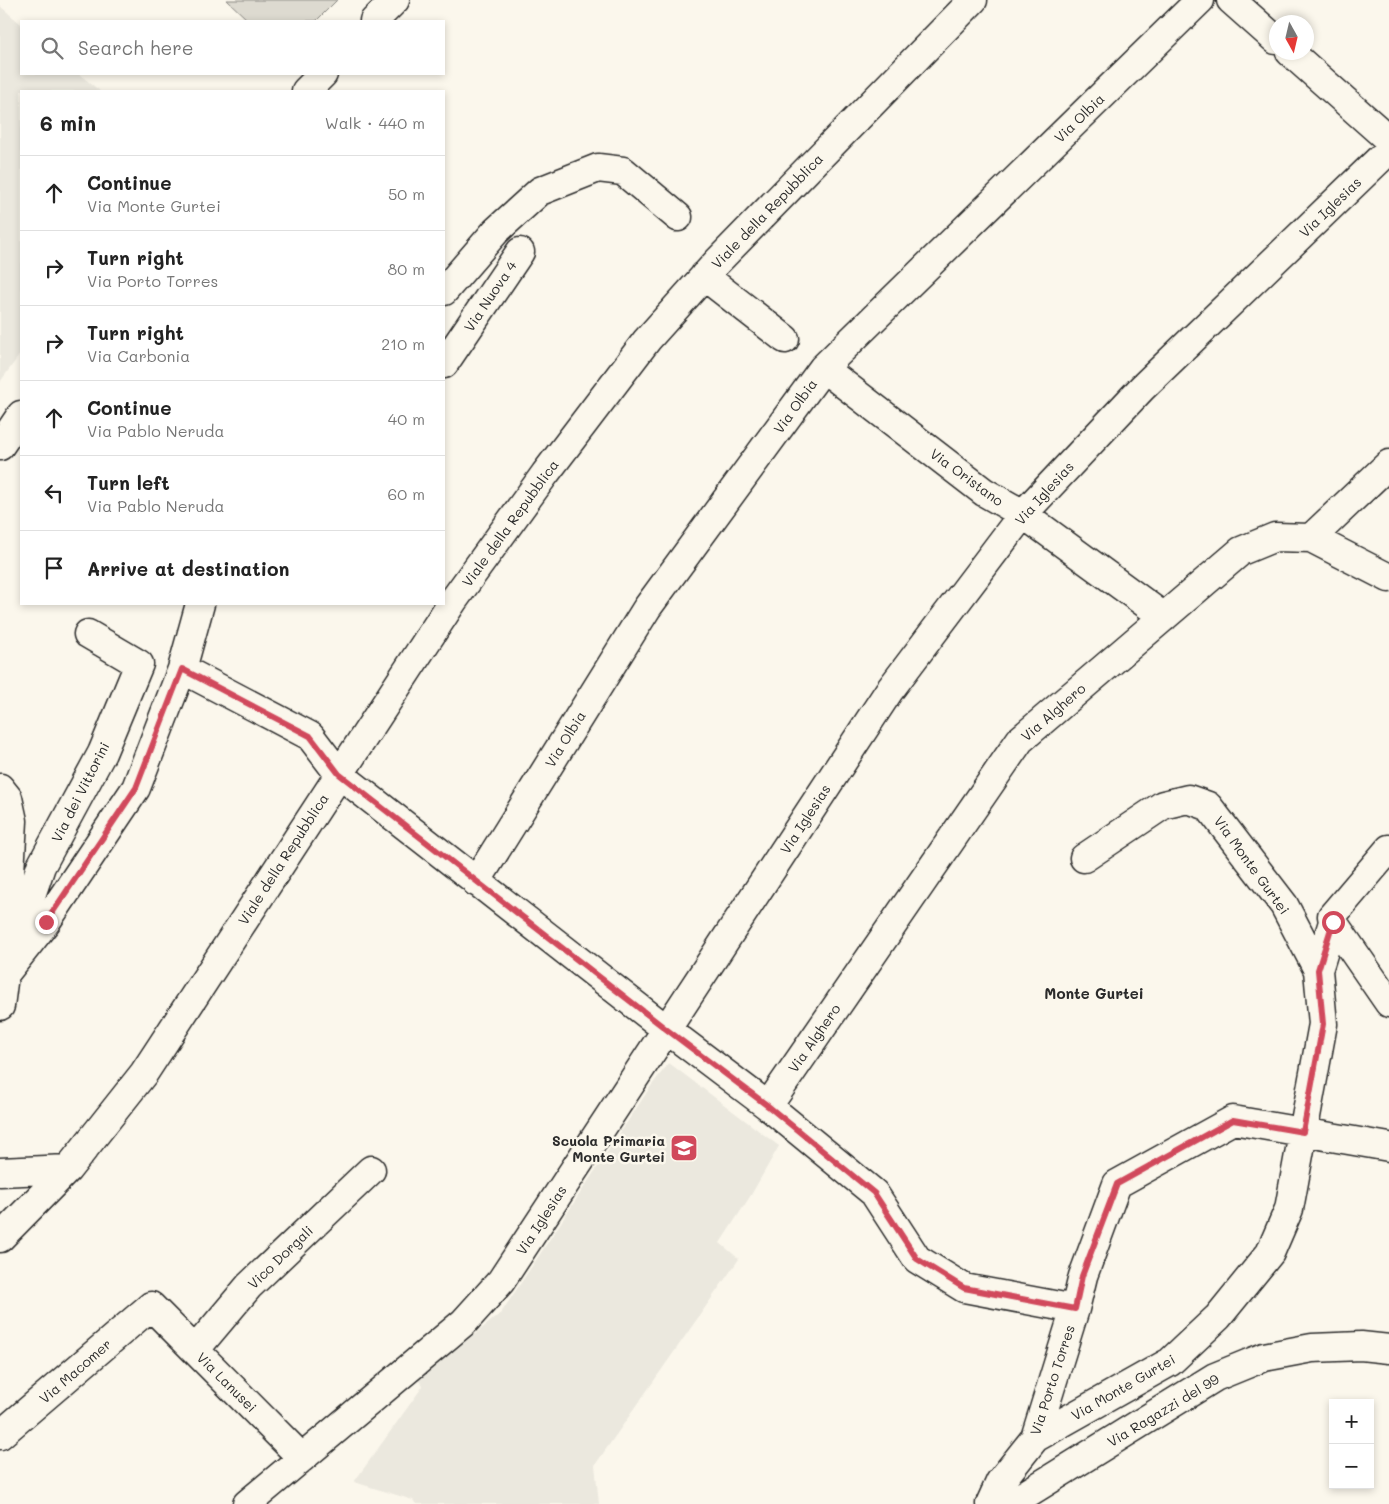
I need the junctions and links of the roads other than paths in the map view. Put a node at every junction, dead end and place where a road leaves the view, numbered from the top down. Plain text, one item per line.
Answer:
1 (395, 0) edge
2 (972, 0) edge
3 (1200, 0) edge
4 (1231, 0) edge
5 (375, 20) edge
6 (1269, 34) edge
7 (1299, 60) edge
8 (322, 75) edge
9 (307, 90) edge
10 (1389, 140) edge
11 (1389, 150) edge
12 (678, 217) dead end
13 (520, 252) dead end
14 (704, 276) junction
15 (445, 290) edge
16 (785, 339) dead end
17 (445, 363) edge
18 (823, 368) junction
19 (20, 416) edge
20 (0, 446) edge
21 (1389, 464) edge
22 (1022, 514) junction
23 (1312, 538) junction
24 (1389, 578) edge
25 (448, 598) edge
26 (200, 605) edge
27 (444, 605) edge
28 (1164, 617) junction
29 (88, 634) dead end
30 (182, 669) junction
31 (339, 774) junction
32 (0, 788) edge
33 (1389, 849) edge
34 (1084, 858) dead end
35 (476, 882) junction
36 (1333, 922) junction
37 (1318, 970) junction
38 (2, 974) edge
39 (1389, 1003) edge
40 (0, 1006) edge
41 (666, 1029) junction
42 (768, 1106) junction
43 (1303, 1132) junction
44 (1389, 1148) edge
45 (68, 1169) junction
46 (371, 1170) dead end
47 (0, 1172) edge
48 (0, 1238) edge
49 (151, 1306) joint
50 (1075, 1309) junction
51 (1389, 1349) edge
52 (195, 1350) junction
53 (0, 1436) edge
54 (1035, 1438) junction
55 (302, 1458) junction
56 (247, 1504) edge
57 (990, 1504) edge
58 (1010, 1504) edge

1 - 5 street
2 - 14 street, Viale della Repubblica
3 - 18 street, Via Olbia
4 - 6 street
7 - 10 street
8 - 9 street
11 - 22 street, Via Iglesias
12 - 15 street
13 - 17 street, Via Nuova 4
14 - 16 street
14 - 25 street, Viale della Repubblica
18 - 22 street, Via Oristano
18 - 35 street, Via Olbia
19 - 20 street
21 - 23 street
22 - 28 street, Via Oristano
22 - 41 street, Via Iglesias
23 - 24 street
23 - 28 street, Via Alghero
26 - 30 street
27 - 31 street, Viale della Repubblica
28 - 42 street, Via Alghero
29 - 38 street, Via dei Vittorini
30 - 31 street
30 - 38 street
31 - 35 street
31 - 45 street, Viale della Repubblica
32 - 38 street
33 - 36 street, Via Monte Gurtei
34 - 37 street, Via Monte Gurtei
35 - 41 street
36 - 37 street, Via Monte Gurtei
36 - 39 street
37 - 43 street, Via Monte Gurtei
38 - 40 street
41 - 42 street
41 - 55 street, Via Iglesias
42 - 50 street
43 - 44 street, Via Porto Torres
43 - 50 street, Via Porto Torres
43 - 54 street, Via Monte Gurtei
45 - 47 street
45 - 48 street, Viale della Repubblica
46 - 52 street, Vico Dorgali
49 - 52 street, Via Lanusei
49 - 53 street, Via Macomer
50 - 54 street, Via Porto Torres
51 - 58 street, Via Ragazzi del 99
52 - 55 street, Via Lanusei
54 - 57 street, Via Porto Torres
55 - 56 street, Via Iglesias

